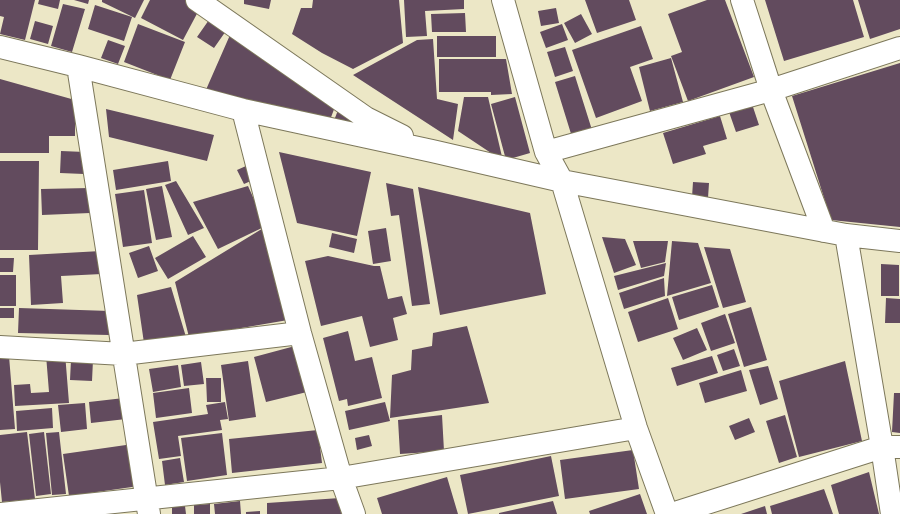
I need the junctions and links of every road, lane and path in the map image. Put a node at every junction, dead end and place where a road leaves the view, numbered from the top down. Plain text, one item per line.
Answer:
1 (197, 0) edge
2 (503, 0) edge
3 (742, 0) edge
4 (0, 47) edge
5 (900, 48) edge
6 (78, 66) junction
7 (771, 90) junction
8 (243, 110) junction
9 (432, 151) junction
10 (546, 152) junction
11 (562, 181) junction
12 (824, 231) junction
13 (846, 235) junction
14 (900, 241) edge
15 (300, 333) junction
16 (0, 347) edge
17 (124, 354) junction
18 (636, 428) junction
19 (891, 447) edge
20 (341, 478) junction
21 (148, 506) edge
22 (1, 514) edge
23 (354, 514) edge
24 (667, 514) edge
25 (672, 514) edge
26 (892, 514) edge

1 - 9 street
2 - 10 street
3 - 7 street
4 - 6 street
5 - 7 street
6 - 8 street
6 - 17 street
7 - 10 street
7 - 12 street
8 - 9 street
8 - 15 street
9 - 11 street
10 - 11 street
11 - 12 street
11 - 18 street
12 - 13 street
13 - 14 street
13 - 19 street
15 - 17 street
15 - 20 street
16 - 17 street
17 - 21 street
18 - 20 street
18 - 24 street
19 - 25 street
19 - 26 street
20 - 21 street
20 - 23 street
21 - 22 street

